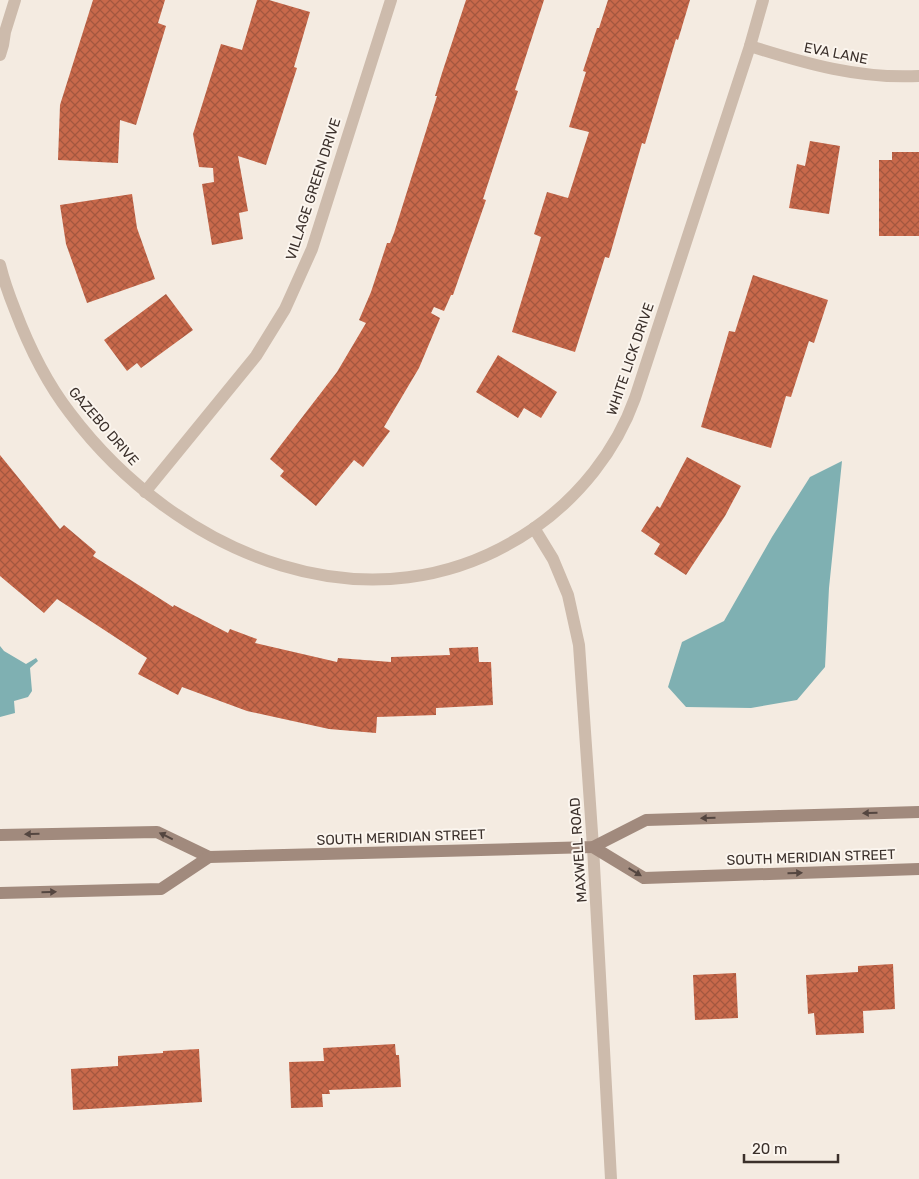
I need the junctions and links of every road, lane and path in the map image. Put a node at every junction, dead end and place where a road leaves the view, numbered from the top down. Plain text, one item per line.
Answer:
1 (15, 0) edge
2 (391, 0) edge
3 (763, 0) edge
4 (750, 46) junction
5 (0, 55) edge
6 (919, 76) edge
7 (0, 265) edge
8 (145, 492) junction
9 (534, 528) junction
10 (919, 812) edge
11 (0, 835) edge
12 (593, 847) junction
13 (210, 858) junction
14 (919, 869) edge
15 (0, 893) edge
16 (611, 1179) edge

1 - 5 street
2 - 8 street, VILLAGE GREEN DRIVE
3 - 4 street, WHITE LICK DRIVE
4 - 6 street, EVA LANE
4 - 9 street, WHITE LICK DRIVE
7 - 8 street, GAZEBO DRIVE
8 - 9 street, WHITE LICK DRIVE
9 - 12 street, MAXWELL ROAD
10 -> 12 main road, SOUTH MERIDIAN STREET
13 -> 11 main road, SOUTH MERIDIAN STREET
12 - 13 main road, SOUTH MERIDIAN STREET
12 -> 14 main road, SOUTH MERIDIAN STREET
12 - 16 street, MAXWELL ROAD
15 -> 13 main road

